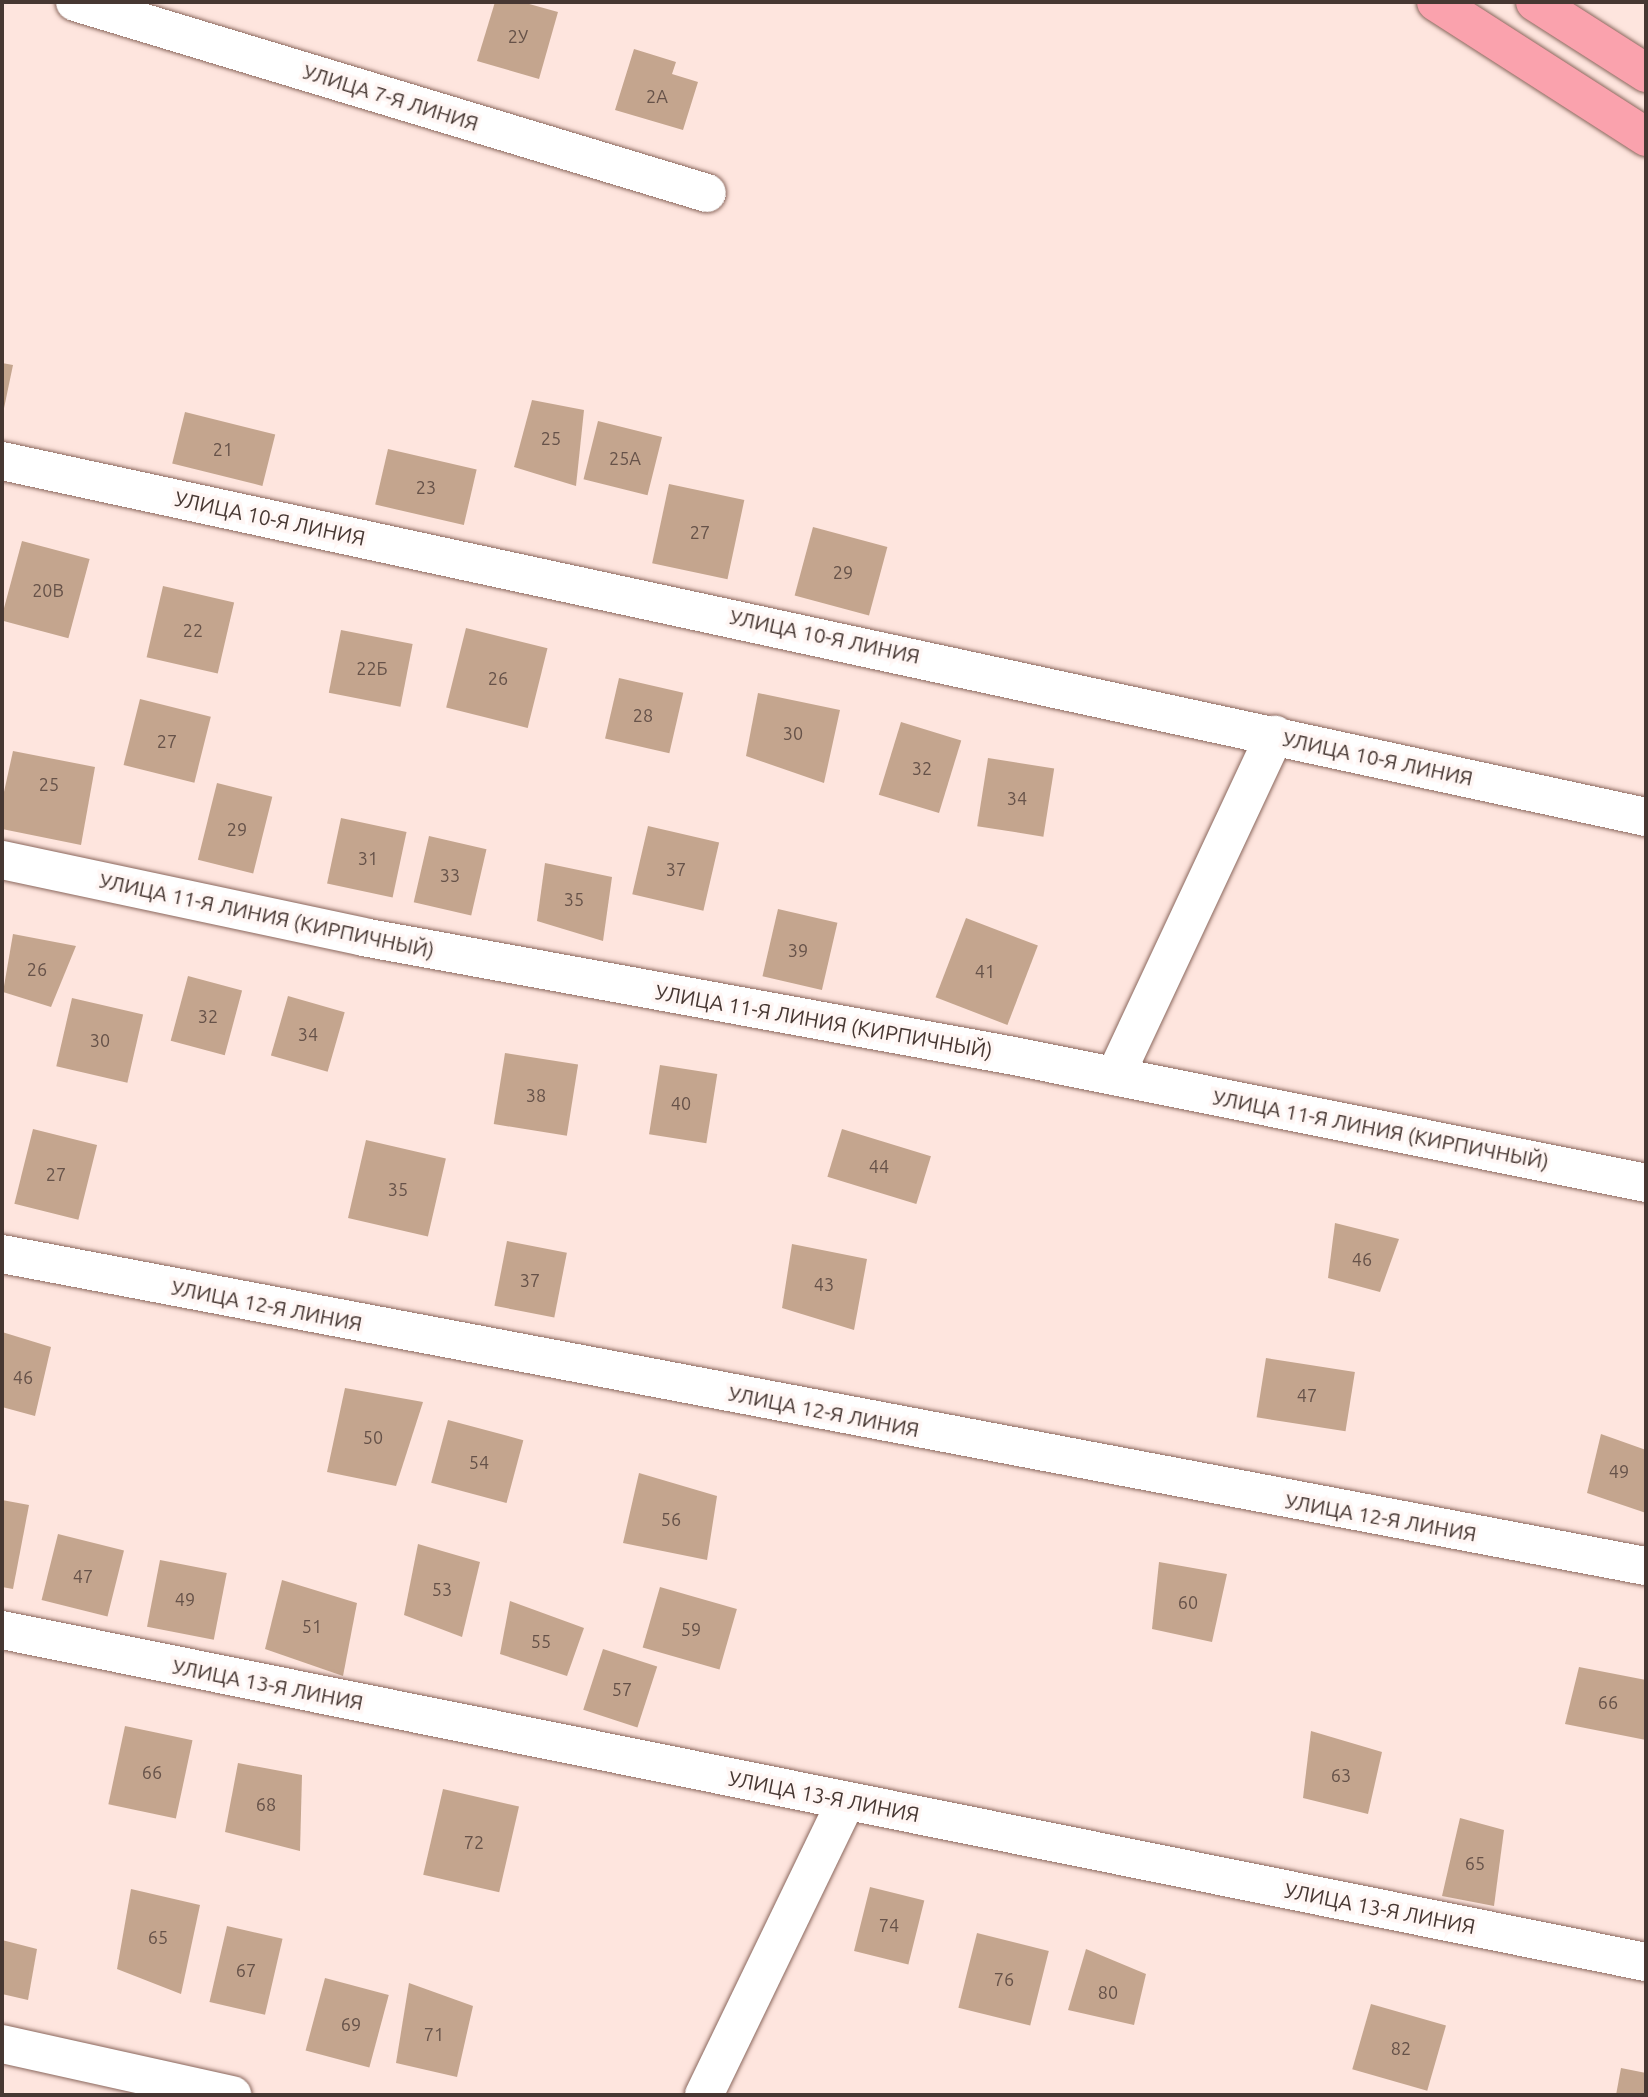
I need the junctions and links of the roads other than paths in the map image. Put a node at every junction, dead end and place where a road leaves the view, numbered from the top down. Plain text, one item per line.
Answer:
1 (75, 2) edge
2 (1436, 2) edge
3 (1535, 2) edge
4 (1646, 73) edge
5 (1646, 137) edge
6 (707, 193) dead end
7 (2, 461) edge
8 (1275, 735) junction
9 (1646, 817) edge
10 (2, 860) edge
11 (1115, 1076) junction
12 (1646, 1182) edge
13 (2, 1254) edge
14 (1646, 1566) edge
15 (2, 1630) edge
16 (846, 1801) junction
17 (1646, 1962) edge
18 (2, 2044) edge
19 (232, 2095) edge
20 (704, 2095) edge

1 - 6 street, УЛИЦА 7-Я ЛИНИЯ
2 - 5 main road
3 - 4 main road
7 - 8 street, УЛИЦА 10-Я ЛИНИЯ
8 - 9 street, УЛИЦА 10-Я ЛИНИЯ
8 - 11 street
10 - 11 street, УЛИЦА 11-Я ЛИНИЯ (КИРПИЧНЫЙ)
11 - 12 street, УЛИЦА 11-Я ЛИНИЯ (КИРПИЧНЫЙ)
13 - 14 street, УЛИЦА 12-Я ЛИНИЯ
15 - 16 street, УЛИЦА 13-Я ЛИНИЯ
16 - 17 street, УЛИЦА 13-Я ЛИНИЯ
16 - 20 street
18 - 19 street

